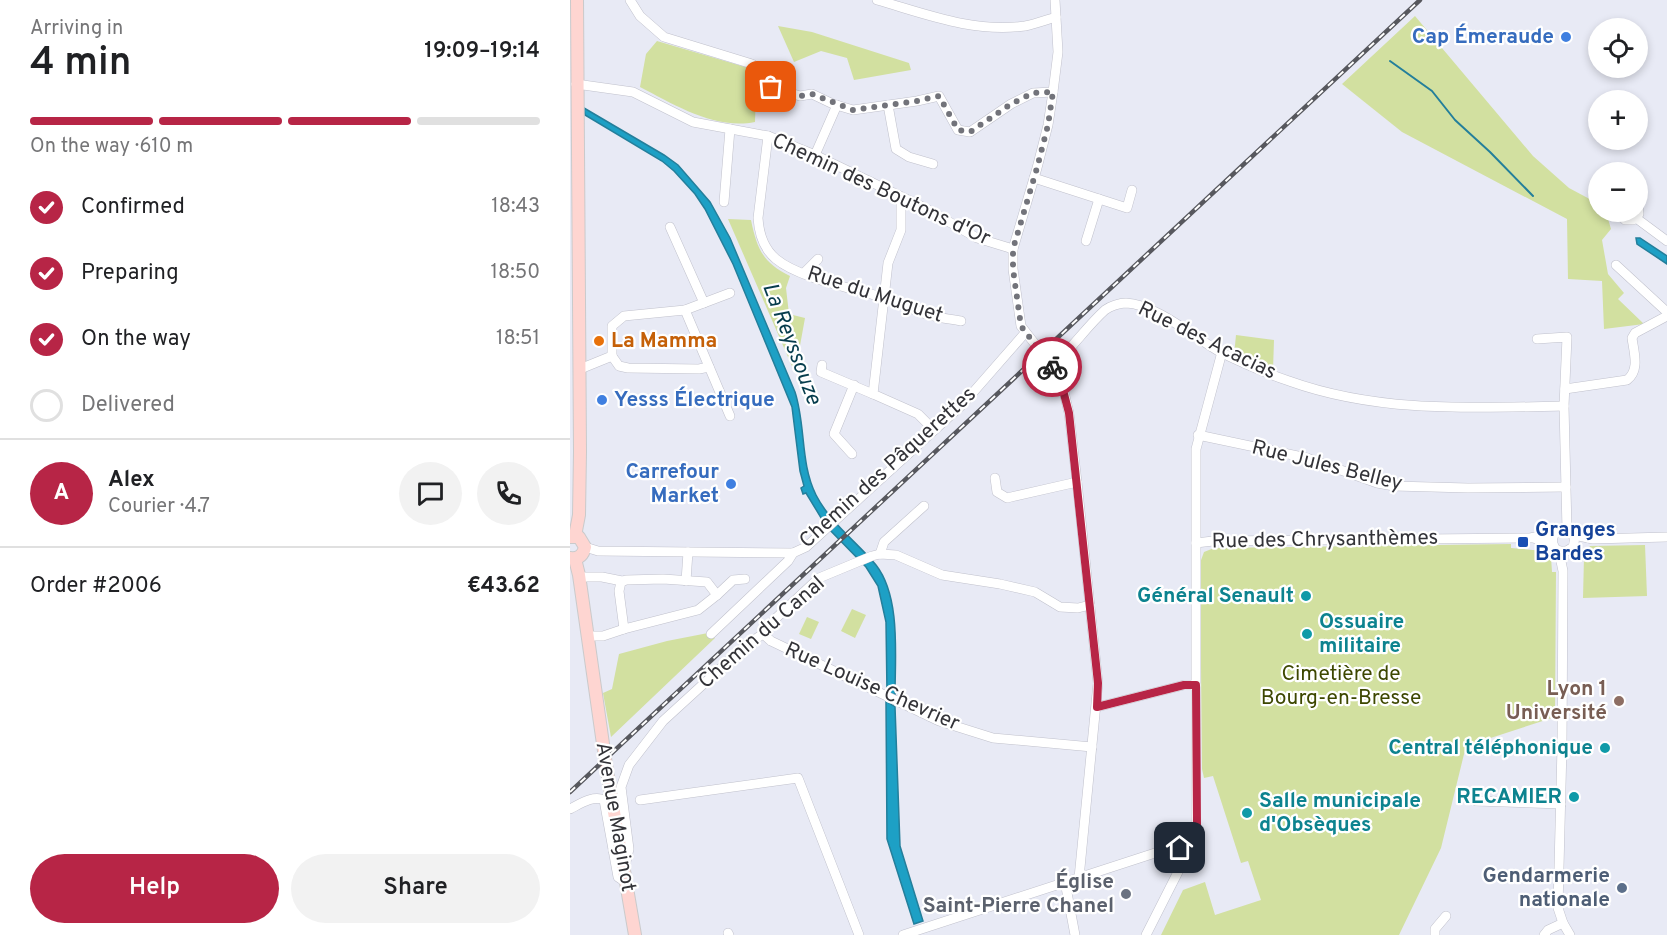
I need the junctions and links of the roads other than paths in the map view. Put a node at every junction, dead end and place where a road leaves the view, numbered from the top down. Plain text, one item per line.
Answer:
1 (577, 0) edge
2 (630, 0) edge
3 (877, 0) edge
4 (1055, 0) edge
5 (1056, 17) junction
6 (576, 84) junction
7 (1053, 92) junction
8 (837, 105) junction
9 (888, 105) junction
10 (730, 129) junction
11 (768, 136) junction
12 (815, 155) junction
13 (933, 164) dead end
14 (574, 177) edge
15 (1034, 178) junction
16 (1132, 190) dead end
17 (901, 198) junction
18 (1099, 199) junction
19 (724, 202) dead end
20 (1641, 222) edge
21 (670, 227) dead end
22 (1086, 241) dead end
23 (1667, 241) edge
24 (1013, 249) junction
25 (818, 259) dead end
26 (1616, 265) dead end
27 (804, 273) junction
28 (730, 293) dead end
29 (885, 299) junction
30 (704, 303) junction
31 (686, 310) junction
32 (1667, 314) edge
33 (575, 317) edge
34 (961, 321) dead end
35 (1025, 333) junction
36 (1537, 339) dead end
37 (575, 345) edge
38 (1222, 352) junction
39 (612, 356) junction
40 (822, 365) dead end
41 (1052, 366) junction
42 (709, 367) junction
43 (580, 369) junction
44 (854, 385) junction
45 (1565, 389) junction
46 (873, 394) junction
47 (1564, 406) junction
48 (730, 416) dead end
49 (934, 430) junction
50 (1198, 435) junction
51 (575, 443) edge
52 (852, 454) dead end
53 (994, 478) dead end
54 (1077, 482) junction
55 (1566, 487) junction
56 (924, 506) dead end
57 (1570, 532) junction
58 (1555, 533) junction
59 (572, 537) edge
60 (1667, 537) edge
61 (1530, 538) junction
62 (1593, 539) junction
63 (1196, 543) junction
64 (585, 547) junction
65 (1556, 548) junction
66 (1572, 549) junction
67 (688, 552) junction
68 (793, 553) junction
69 (876, 555) junction
70 (572, 558) edge
71 (1563, 571) junction
72 (580, 578) junction
73 (745, 579) dead end
74 (622, 581) junction
75 (686, 581) junction
76 (717, 595) junction
77 (1090, 605) junction
78 (624, 629) junction
79 (711, 634) dead end
80 (763, 634) junction
81 (587, 636) junction
82 (1196, 685) junction
83 (1097, 707) junction
84 (1092, 747) junction
85 (640, 800) dead end
86 (1476, 801) dead end
87 (1561, 804) junction
88 (570, 809) edge
89 (1178, 855) junction
90 (624, 868) junction
91 (1079, 878) junction
92 (1065, 882) junction
93 (627, 883) junction
94 (1446, 916) dead end
95 (1563, 923) junction
96 (906, 934) edge
97 (635, 935) edge
98 (859, 935) edge
99 (1075, 935) edge
100 (1146, 935) edge
101 (1435, 935) edge
102 (1544, 935) edge
103 (1570, 935) edge

1 - 6 main road
2 - 8 street
3 - 5 street
4 - 5 street
5 - 7 street
6 - 10 street, Chemin des Boutons d'Or
6 - 14 main road
7 - 9 street
7 - 15 street
8 - 9 street
8 - 12 street
9 - 13 street
10 - 11 street, Chemin des Boutons d'Or
10 - 19 street
11 - 12 street, Chemin des Boutons d'Or
11 - 27 street, Rue du Muguet
12 - 17 street, Chemin des Boutons d'Or
14 - 33 main road
15 - 18 street
15 - 24 street
16 - 18 street
17 - 24 street, Chemin des Boutons d'Or
17 - 29 street
18 - 22 street
20 - 23 street
21 - 30 street
24 - 35 street
25 - 27 street
26 - 32 street
27 - 29 street, Rue du Muguet
28 - 30 street
29 - 34 street, Rue du Muguet
29 - 46 street
30 - 31 street
31 - 39 street
31 - 42 street
32 - 45 street
33 - 37 main road
35 - 41 street
35 - 49 street, Chemin des Pâquerettes
36 - 45 street
37 - 43 main road
38 - 41 street, Rue des Acacias
38 - 47 street, Rue des Acacias
38 - 50 street
39 - 42 street
39 - 43 street
40 - 44 street
41 - 54 street
42 - 48 street
43 - 51 main road
44 - 46 street
44 - 52 street
45 - 47 street
46 - 49 street
47 - 55 street
49 - 68 street, Chemin des Pâquerettes
50 - 55 street, Rue Jules Belley
50 - 63 street
51 - 59 main road
53 - 54 street
54 - 77 street
55 - 57 street
56 - 69 street
57 - 58 street
57 - 62 street
57 - 66 street
58 - 61 street, Rue des Chrysanthèmes
58 - 65 street
59 - 64 main road
60 - 62 street
61 - 63 street, Rue des Chrysanthèmes
61 - 65 street, Rue des Chrysanthèmes
62 - 66 street
63 - 82 street, Rue des Chrysanthèmes
64 - 67 street, Chemin des Pâquerettes
64 - 70 main road
65 - 66 street
65 - 71 street
66 - 71 street
67 - 68 street, Chemin des Pâquerettes
67 - 75 street
68 - 79 street
69 - 77 street
69 - 80 street, Chemin du Canal
70 - 72 main road, Avenue Maginot
71 - 87 street
72 - 74 street
72 - 81 main road, Avenue Maginot
73 - 76 street
74 - 75 street
74 - 78 street
75 - 76 street
76 - 78 street
77 - 83 street
78 - 81 street
80 - 84 street, Rue Louise Chevrier
80 - 90 street, Chemin du Canal
81 - 90 main road, Avenue Maginot
82 - 83 street
82 - 89 street, Rue des Chrysanthèmes
83 - 84 street
84 - 91 street
85 - 98 street
86 - 87 street
87 - 95 street
88 - 93 street
89 - 91 street
89 - 100 street, Rue des Chrysanthèmes
90 - 93 main road, Avenue Maginot
91 - 92 street
92 - 96 street
92 - 99 street
93 - 97 main road, Avenue Maginot
94 - 101 street
95 - 102 street
95 - 103 street

